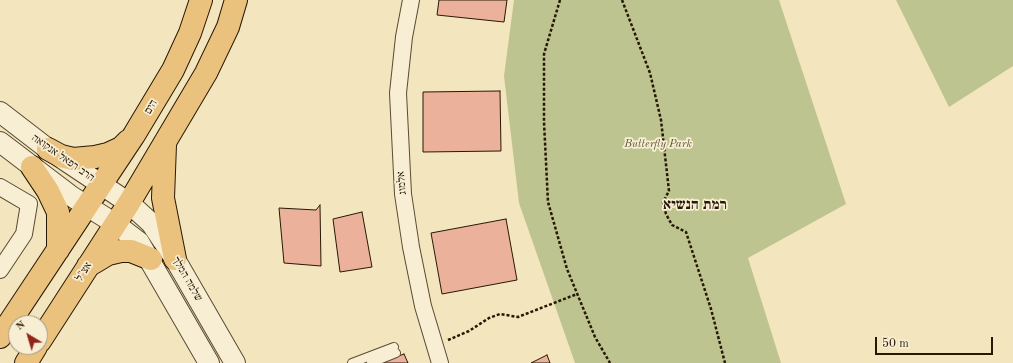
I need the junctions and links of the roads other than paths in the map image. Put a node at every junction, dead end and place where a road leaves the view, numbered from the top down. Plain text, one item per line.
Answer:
1 (201, 0) edge
2 (236, 0) edge
3 (411, 0) edge
4 (0, 112) edge
5 (134, 135) junction
6 (0, 142) edge
7 (166, 142) junction
8 (48, 149) junction
9 (32, 166) junction
10 (101, 184) junction
11 (0, 187) edge
12 (129, 202) junction
13 (87, 206) junction
14 (114, 223) junction
15 (58, 250) junction
16 (176, 258) junction
17 (151, 259) junction
18 (87, 267) junction
19 (0, 270) edge
20 (48, 328) edge
21 (0, 337) edge
22 (209, 363) edge
23 (235, 363) edge
24 (352, 363) edge
25 (371, 363) edge
26 (440, 363) edge

1 - 5 main road, הים
2 - 7 main road
3 - 26 street, אלמוג
4 - 8 street, הרב רפאל אנקואה
5 - 8 main road
5 - 10 main road, הים
6 - 9 street
7 - 12 main road
7 - 16 main road
8 - 10 street, הרב רפאל אנקואה
9 - 13 street
9 - 15 main road
10 - 12 street, הרב רפאל אנקואה
10 - 13 main road, הים
11 - 19 street
12 - 14 main road, אצ"ל
12 - 16 street, שלמה המלך
13 - 14 street
13 - 15 main road
14 - 17 street, שלמה המלך
14 - 18 main road, אצ"ל
15 - 21 main road
16 - 23 street, שלמה המלך
17 - 18 main road
17 - 22 street, שלמה המלך
18 - 20 main road, אצ"ל
24 - 25 lane

